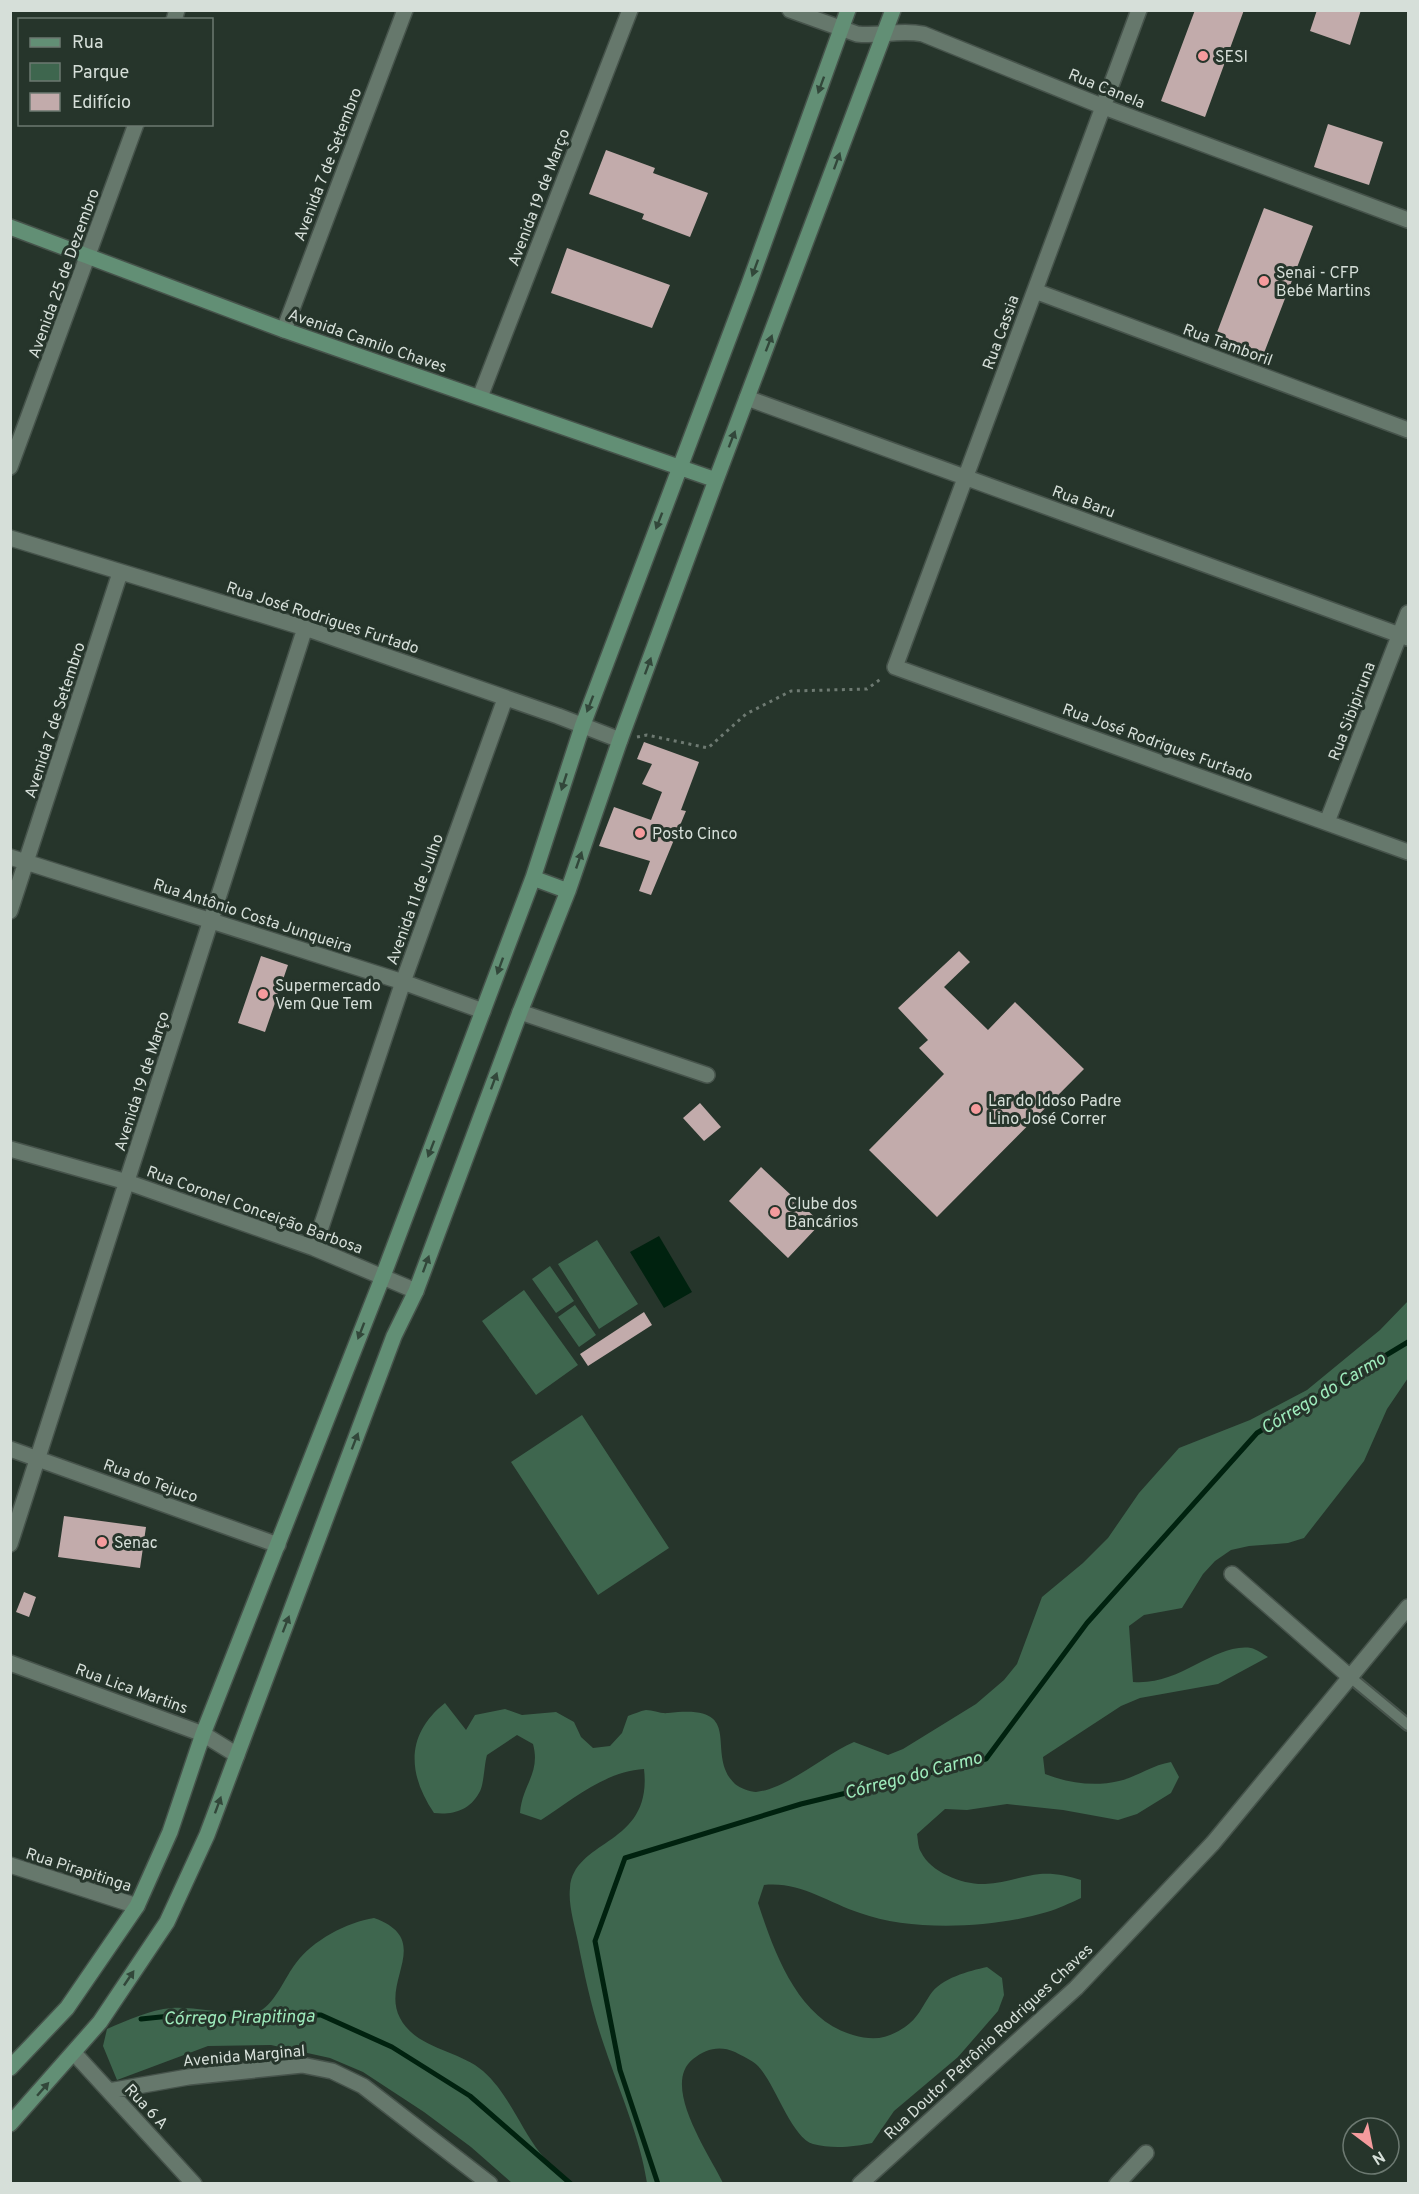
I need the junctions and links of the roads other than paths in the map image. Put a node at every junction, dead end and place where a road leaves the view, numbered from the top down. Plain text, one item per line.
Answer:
1 (405, 10) edge
2 (630, 10) edge
3 (790, 10) edge
4 (848, 10) edge
5 (893, 10) edge
6 (1139, 10) edge
7 (841, 30) junction
8 (885, 33) junction
9 (1104, 107) junction
10 (135, 126) edge
11 (1408, 220) edge
12 (10, 227) edge
13 (88, 257) junction
14 (1035, 291) junction
15 (284, 330) junction
16 (480, 397) junction
17 (747, 398) junction
18 (1408, 430) edge
19 (10, 467) edge
20 (680, 467) junction
21 (966, 478) junction
22 (716, 480) junction
23 (10, 538) edge
24 (120, 573) junction
25 (1408, 613) edge
26 (305, 628) junction
27 (1404, 636) edge
28 (896, 667) joint
29 (505, 699) junction
30 (582, 727) junction
31 (626, 739) junction
32 (1327, 822) junction
33 (1408, 852) edge
34 (10, 857) edge
35 (27, 862) junction
36 (533, 878) junction
37 (568, 891) junction
38 (10, 911) edge
39 (211, 921) junction
40 (403, 982) junction
41 (483, 1011) junction
42 (520, 1012) junction
43 (707, 1075) dead end
44 (10, 1149) edge
45 (127, 1182) junction
46 (314, 1248) junction
47 (383, 1275) junction
48 (416, 1291) junction
49 (10, 1449) edge
50 (38, 1458) junction
51 (10, 1544) edge
52 (278, 1545) junction
53 (1232, 1574) dead end
54 (1408, 1607) edge
55 (10, 1663) edge
56 (1350, 1677) junction
57 (1408, 1725) edge
58 (203, 1734) junction
59 (237, 1755) junction
60 (10, 1865) edge
61 (137, 1906) junction
62 (74, 2053) junction
63 (10, 2068) edge
64 (109, 2091) junction
65 (10, 2124) edge
66 (1146, 2153) dead end
67 (194, 2184) edge
68 (490, 2184) edge
69 (860, 2184) edge
70 (1117, 2184) edge

1 - 15 street, Avenida 7 de Setembro
2 - 16 street, Avenida 19 de Março
3 - 7 street, Rua Canela
4 - 7 main road
5 - 8 main road
6 - 9 street, Rua Cassia
7 - 8 street, Rua Canela
7 -> 20 main road
8 - 9 street, Rua Canela
17 -> 8 main road
9 - 11 street, Rua Canela
9 - 14 street, Rua Cassia
10 - 13 street, Avenida 25 de Dezembro
12 - 13 main road, Avenida Camilo Chaves
13 - 15 main road, Avenida Camilo Chaves
13 - 19 street, Avenida 25 de Dezembro
14 - 18 street, Rua Tamboril
14 - 21 street, Rua Cassia
15 - 16 main road, Avenida Camilo Chaves
16 - 20 main road, Avenida Camilo Chaves
17 - 21 street, Rua Baru
22 -> 17 main road
20 - 22 main road, Avenida Camilo Chaves
20 -> 30 main road
21 - 27 street, Rua Baru
21 - 28 street, Rua Cassia
31 -> 22 main road
23 - 24 street, Rua José Rodrigues Furtado
24 - 26 street, Rua José Rodrigues Furtado
24 - 35 street, Avenida 7 de Setembro
25 - 27 street, Rua Sibipiruna
26 - 29 street, Rua José Rodrigues Furtado
26 - 39 street, Avenida 19 de Março
27 - 32 street, Rua Sibipiruna
28 - 32 street, Rua José Rodrigues Furtado
29 - 30 street, Rua José Rodrigues Furtado
29 - 40 street, Avenida 11 de Julho
30 - 31 street, Rua José Rodrigues Furtado
30 -> 36 main road
37 -> 31 main road
32 - 33 street, Rua José Rodrigues Furtado
34 - 35 street, Rua Antônio Costa Junqueira
35 - 38 street, Avenida 7 de Setembro
35 - 39 street, Rua Antônio Costa Junqueira
36 - 37 main road
36 -> 41 main road
37 - 42 main road
39 - 40 street, Rua Antônio Costa Junqueira
39 - 45 street, Avenida 19 de Março
40 - 41 street, Rua Antônio Costa Junqueira
40 - 46 street, Avenida 11 de Julho
41 -> 47 main road
42 - 43 street
48 -> 42 main road
44 - 45 street, Rua Coronel Conceição Barbosa
45 - 46 street, Rua Coronel Conceição Barbosa
45 - 50 street, Avenida 19 de Março
46 - 47 street, Rua Coronel Conceição Barbosa
47 - 48 street, Rua Coronel Conceição Barbosa
47 -> 52 main road
59 -> 48 main road
49 - 50 street, Rua do Tejuco
50 - 51 street, Avenida 19 de Março
50 - 52 street, Rua do Tejuco
52 - 58 main road
53 - 56 street
54 - 56 street, Rua Doutor Petrônio Rodrigues Chaves
55 - 58 street, Rua Lica Martins
56 - 57 lane
56 - 69 street, Rua Doutor Petrônio Rodrigues Chaves
58 - 59 street, Rua Lica Martins
58 - 61 main road
62 -> 59 main road
60 - 61 street, Rua Pirapitinga
61 - 63 main road
62 - 64 street, Rua 6 A
65 -> 62 main road
64 - 67 street, Rua 6 A
64 - 68 street, Avenida Marginal
66 - 70 street

